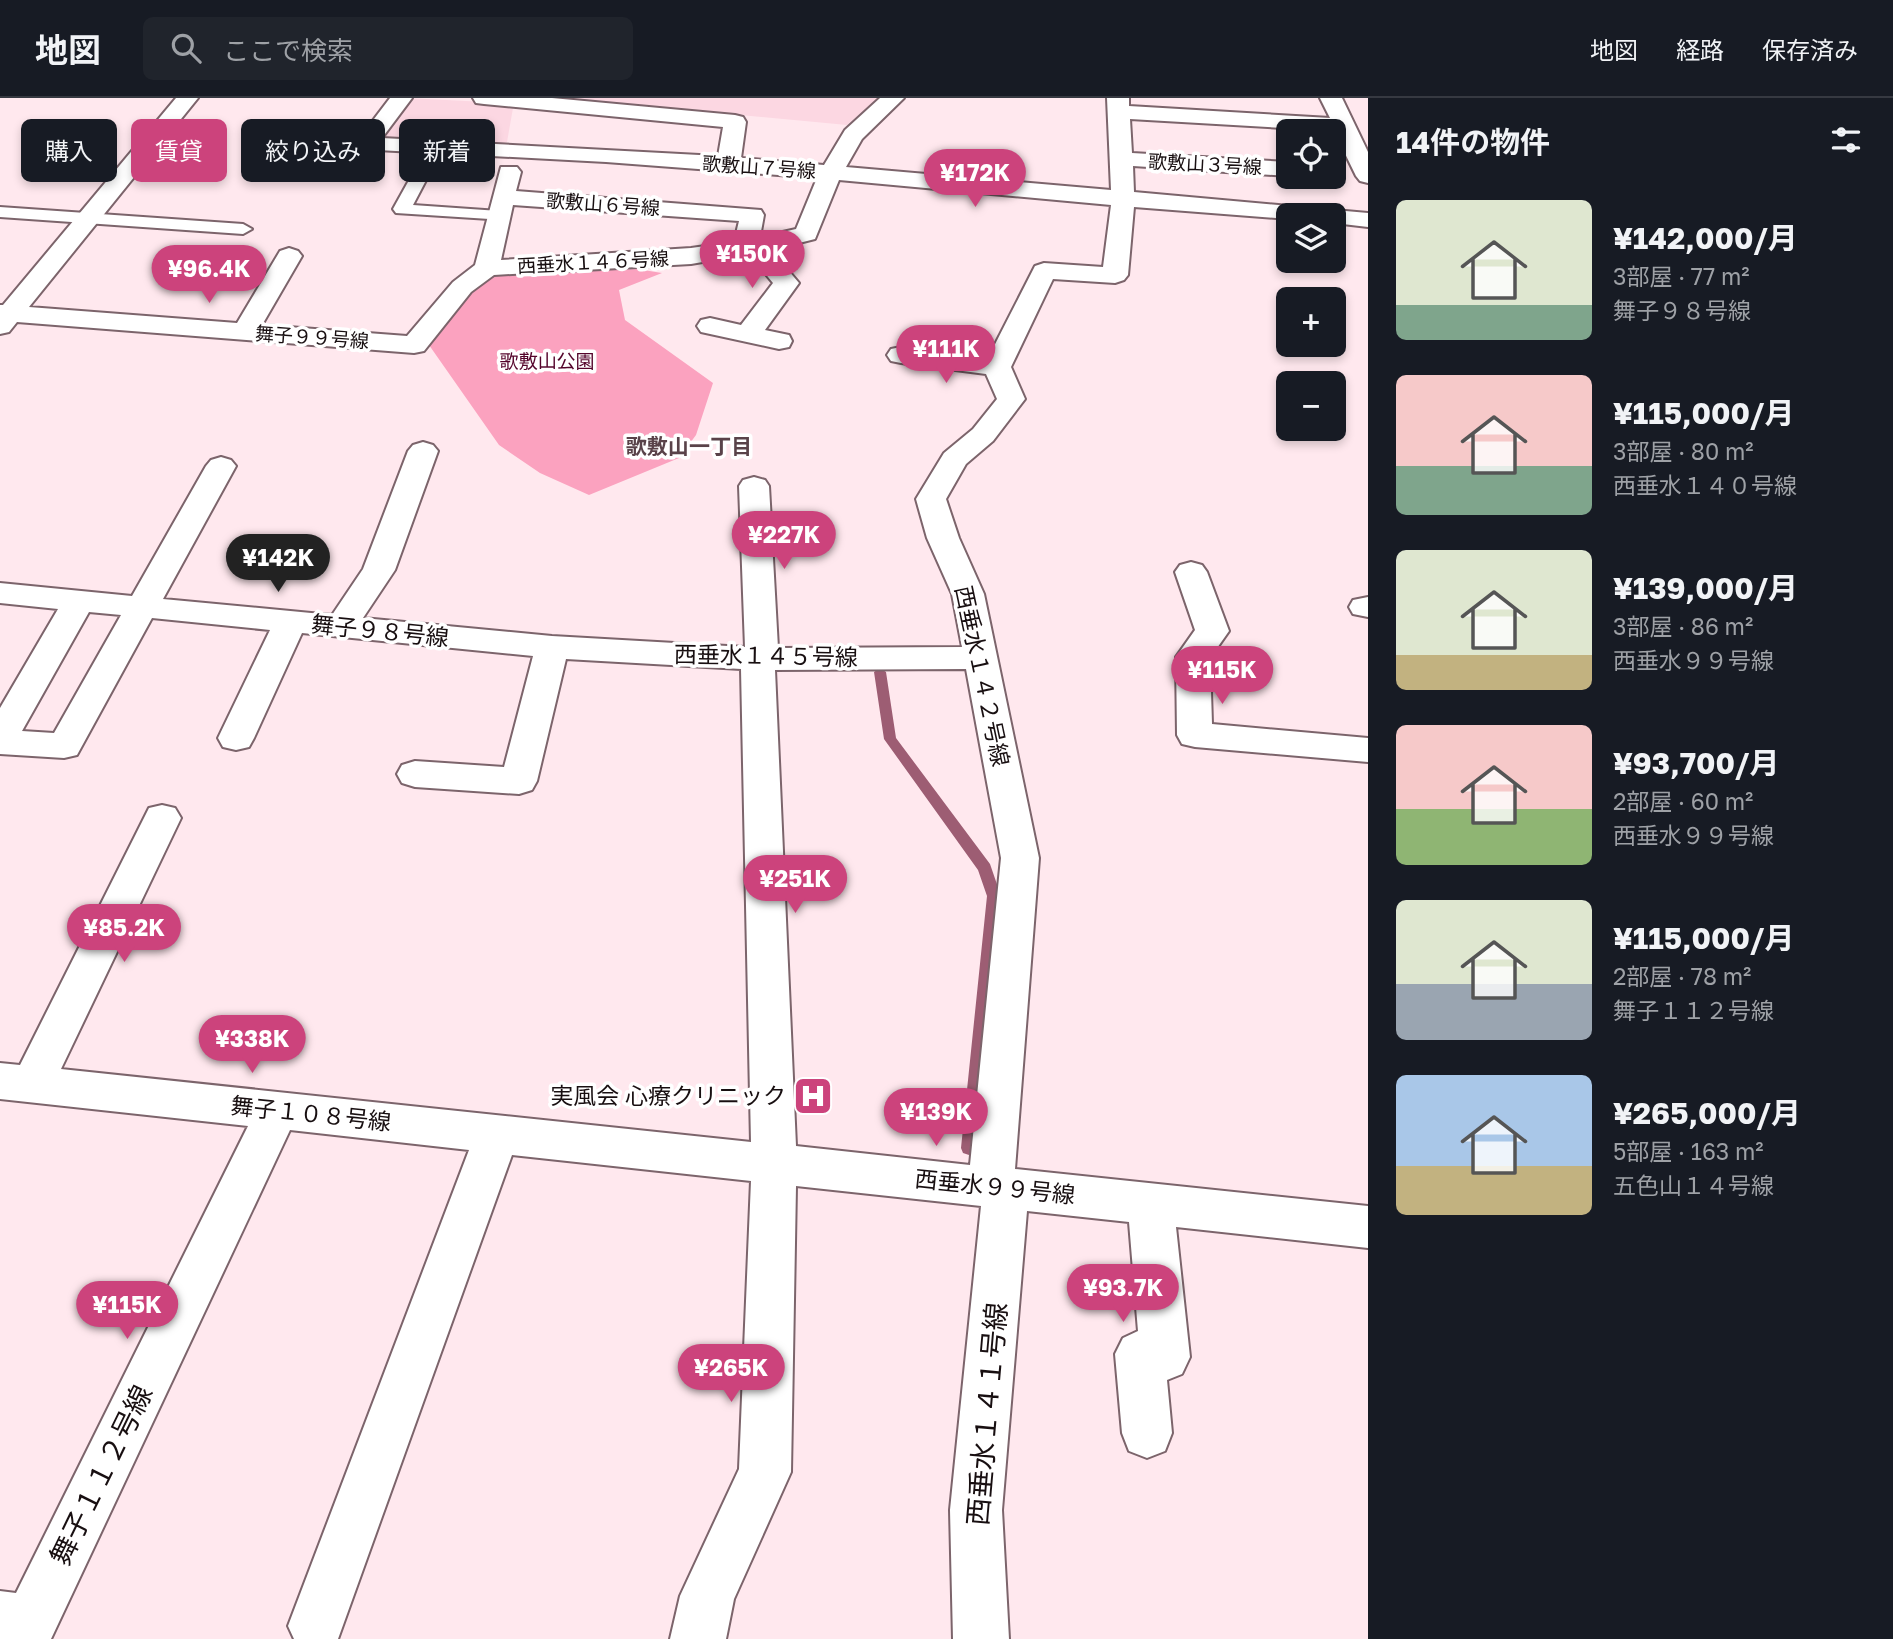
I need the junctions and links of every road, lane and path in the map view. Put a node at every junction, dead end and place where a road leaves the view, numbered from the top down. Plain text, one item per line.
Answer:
1 (187, 98) edge
2 (401, 98) edge
3 (484, 98) edge
4 (893, 98) edge
5 (1324, 100) edge
6 (523, 102) junction
7 (1356, 103) dead end
8 (1119, 105) edge
9 (1339, 119) edge
10 (1276, 120) edge
11 (1346, 132) edge
12 (399, 145) edge
13 (495, 149) edge
14 (514, 150) junction
15 (1122, 159) junction
16 (728, 165) junction
17 (1276, 168) edge
18 (831, 172) junction
19 (1360, 174) edge
20 (417, 182) edge
21 (1124, 200) junction
22 (501, 206) junction
23 (1276, 211) edge
24 (0, 212) edge
25 (1346, 217) edge
26 (88, 219) junction
27 (1368, 220) edge
28 (243, 229) dead end
29 (750, 247) junction
30 (289, 256) dead end
31 (487, 268) junction
32 (3, 318) edge
33 (710, 326) dead end
34 (245, 332) junction
35 (748, 334) junction
36 (779, 341) dead end
37 (414, 345) joint
38 (901, 355) dead end
39 (997, 367) junction
40 (423, 451) dead end
41 (220, 466) dead end
42 (754, 486) dead end
43 (1191, 572) dead end
44 (0, 593) edge
45 (79, 601) junction
46 (140, 607) junction
47 (290, 622) junction
48 (340, 627) junction
49 (552, 648) junction
50 (980, 658) junction
51 (762, 659) junction
52 (236, 738) dead end
53 (0, 740) edge
54 (1368, 750) edge
55 (415, 774) dead end
56 (162, 818) dead end
57 (16, 1082) edge
58 (277, 1111) junction
59 (497, 1134) junction
60 (774, 1163) junction
61 (999, 1188) junction
62 (1150, 1203) junction
63 (1368, 1227) edge
64 (1147, 1433) dead end
65 (0, 1618) edge
66 (316, 1626) dead end
67 (698, 1639) edge
68 (981, 1639) edge

1 - 26 street
2 - 12 street, 歌敷山７号線
3 - 6 street
4 - 18 street, 西垂水１４６号線
5 - 7 street
5 - 9 street
6 - 14 street
6 - 16 street
8 - 10 street
8 - 15 street
11 - 19 street
13 - 14 street, 歌敷山７号線
14 - 16 street, 歌敷山７号線
14 - 22 street
15 - 17 street, 歌敷山３号線
15 - 21 street
16 - 18 street, 歌敷山７号線
18 - 21 street, 歌敷山７号線
18 - 29 street, 西垂水１４６号線
20 - 22 lane
21 - 23 street, 歌敷山７号線
21 - 39 street
22 - 29 street, 歌敷山６号線
22 - 31 street
24 - 26 lane
25 - 27 street
26 - 28 lane
26 - 32 street
29 - 31 street, 西垂水１４６号線
29 - 35 street
30 - 34 street
31 - 37 street, 西垂水１４６号線
32 - 34 street, 舞子９９号線
33 - 35 street
34 - 37 street, 舞子９９号線
35 - 36 street
38 - 39 street
39 - 50 street, 西垂水１４２号線
40 - 48 street
41 - 46 street
42 - 51 street
43 - 54 street
44 - 45 street, 舞子９８号線
45 - 46 street, 舞子９８号線
45 - 53 street
46 - 47 street, 舞子９８号線
46 - 53 street
47 - 48 street, 舞子９８号線
47 - 52 street
48 - 49 street, 舞子９８号線
49 - 51 street, 西垂水１４５号線
49 - 55 street
50 - 51 street, 西垂水１４５号線
50 - 61 street, 西垂水１４２号線
51 - 60 street
56 - 57 street
57 - 58 street, 舞子１０８号線
58 - 59 street, 舞子１０８号線
58 - 65 street, 舞子１１２号線
59 - 60 street, 西垂水９９号線
59 - 66 street
60 - 61 street, 西垂水９９号線
60 - 67 street
61 - 62 street, 西垂水９９号線
61 - 68 street, 西垂水１４１号線
62 - 63 street, 西垂水９９号線
62 - 64 street

